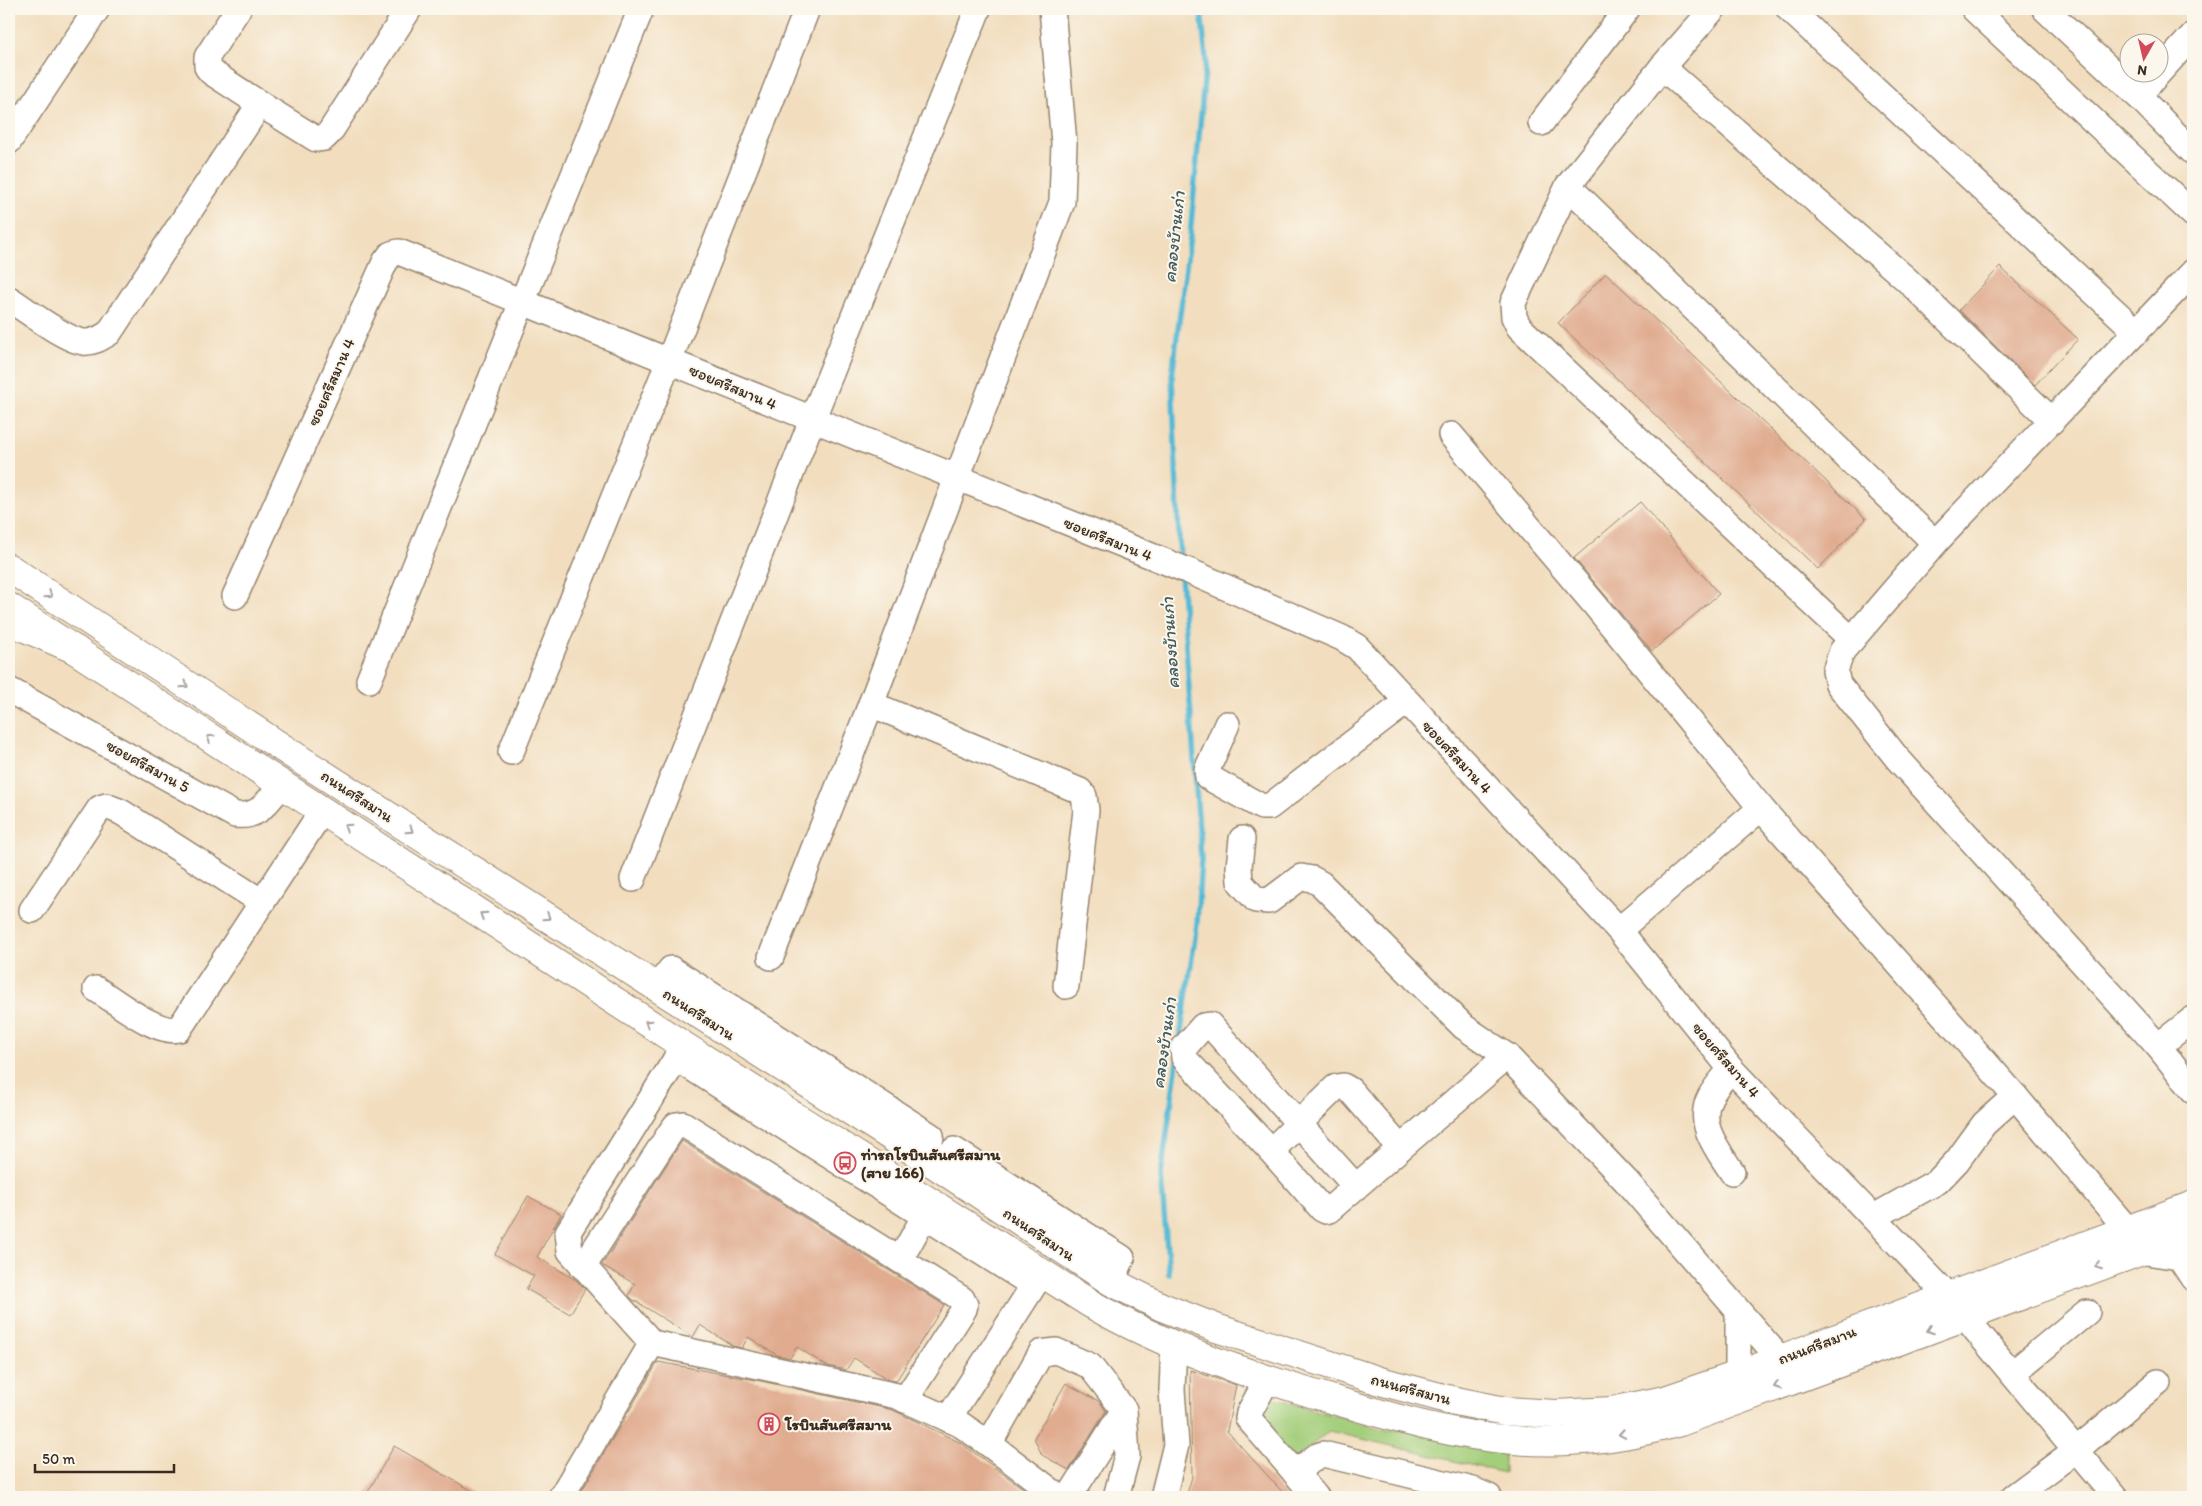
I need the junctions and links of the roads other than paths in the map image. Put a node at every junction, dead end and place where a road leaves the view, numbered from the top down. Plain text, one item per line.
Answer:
1 (97, 9) edge
2 (238, 9) edge
3 (409, 9) edge
4 (641, 9) edge
5 (807, 9) edge
6 (978, 9) edge
7 (1052, 9) edge
8 (1627, 9) edge
9 (1713, 9) edge
10 (1789, 9) edge
11 (1974, 9) edge
12 (2045, 9) edge
13 (2193, 35) edge
14 (1662, 67) junction
15 (2138, 96) junction
16 (260, 104) junction
17 (1541, 123) dead end
18 (9, 141) edge
19 (2193, 152) edge
20 (1568, 186) junction
21 (2193, 214) edge
22 (2193, 272) edge
23 (9, 299) edge
24 (522, 302) junction
25 (2137, 332) junction
26 (669, 361) junction
27 (812, 420) junction
28 (2052, 422) junction
29 (1451, 435) dead end
30 (957, 478) junction
31 (1935, 543) junction
32 (9, 568) edge
33 (235, 596) dead end
34 (9, 607) edge
35 (9, 620) edge
36 (1852, 640) junction
37 (76, 650) junction
38 (369, 680) dead end
39 (9, 690) edge
40 (1406, 702) junction
41 (871, 704) junction
42 (1227, 724) dead end
43 (511, 752) dead end
44 (282, 785) junction
45 (1761, 808) junction
46 (322, 811) junction
47 (1242, 840) dead end
48 (633, 879) dead end
49 (262, 902) junction
50 (32, 910) dead end
51 (1619, 930) junction
52 (770, 957) dead end
53 (1066, 986) dead end
54 (96, 989) dead end
55 (2193, 1019) edge
56 (2158, 1046) junction
57 (680, 1052) junction
58 (1507, 1056) junction
59 (1731, 1069) junction
60 (2193, 1090) edge
61 (2015, 1096) junction
62 (1299, 1124) junction
63 (1400, 1148) junction
64 (1271, 1151) junction
65 (1732, 1172) dead end
66 (1356, 1187) junction
67 (2193, 1205) edge
68 (924, 1216) junction
69 (1874, 1218) junction
70 (2193, 1232) edge
71 (2133, 1240) junction
72 (2186, 1253) edge
73 (900, 1260) junction
74 (583, 1267) junction
75 (2193, 1278) edge
76 (1037, 1279) junction
77 (1948, 1296) junction
78 (1738, 1312) junction
79 (2087, 1312) dead end
80 (1965, 1317) junction
81 (652, 1343) junction
82 (1174, 1346) junction
83 (1780, 1359) junction
84 (2013, 1373) junction
85 (1738, 1375) junction
86 (1267, 1380) junction
87 (2158, 1382) dead end
88 (905, 1400) junction
89 (1124, 1410) junction
90 (948, 1419) junction
91 (989, 1444) junction
92 (2076, 1450) junction
93 (1295, 1473) junction
94 (561, 1497) edge
95 (1059, 1497) edge
96 (1069, 1497) edge
97 (1116, 1497) edge
98 (1126, 1497) edge
99 (1132, 1497) edge
100 (1163, 1497) edge
101 (1316, 1497) edge
102 (1489, 1497) edge
103 (2013, 1497) edge
104 (2115, 1497) edge

1 - 18 street
2 - 16 street
3 - 16 street
4 - 24 street
5 - 26 street
6 - 27 street
7 - 30 street
8 - 17 street
9 - 14 street
10 - 25 street
11 - 21 street
12 - 15 street
13 - 15 street
14 - 20 street
14 - 28 street
15 - 19 street
16 - 23 street
20 - 31 street
20 - 36 street
22 - 25 street
24 - 26 street, ซอยศรีสมาน 4
24 - 33 street, ซอยศรีสมาน 4
24 - 38 street
25 - 28 street
26 - 27 street, ซอยศรีสมาน 4
26 - 43 street
27 - 30 street, ซอยศรีสมาน 4
27 - 48 street
28 - 31 street
29 - 45 street
30 - 40 street, ซอยศรีสมาน 4
30 - 41 street
31 - 36 street
32 -> 85 main road, ถนนศรีสมาน
34 - 37 main road, ถนนศรีสมาน
35 - 37 main road
36 - 56 street
44 -> 37 main road, ถนนศรีสมาน
39 - 44 street, ซอยศรีสมาน 5
40 - 42 street
40 - 51 street, ซอยศรีสมาน 4
41 - 52 street
41 - 53 street
44 - 46 main road, ถนนศรีสมาน
45 - 51 street
45 - 61 street
46 - 49 street
57 -> 46 main road, ถนนศรีสมาน
47 - 58 street
49 - 50 street
49 - 54 street
51 - 59 street, ซอยศรีสมาน 4
55 - 56 street
56 - 60 street
57 - 68 street
57 - 74 street
57 - 76 main road, ถนนศรีสมาน
58 - 63 street
58 - 78 street
59 - 65 street
59 - 69 street, ซอยศรีสมาน 4
61 - 69 street
61 - 71 street
62 - 63 street
62 - 64 street
62 - 64 street
62 - 66 street
63 - 66 street
64 - 66 street
67 - 71 main road, ถนนศรีสมาน
68 - 73 street
68 - 76 street
69 - 77 street, ซอยศรีสมาน 4
70 - 71 main road, ถนนศรีสมาน
71 - 72 street
71 - 77 main road, ถนนศรีสมาน
71 -> 80 main road, ถนนศรีสมาน
72 - 75 street
73 - 74 street
73 - 88 street
74 - 81 street
76 - 82 main road, ถนนศรีสมาน
76 - 90 street
77 - 83 main road, ถนนศรีสมาน
78 - 83 street
78 - 85 street
79 - 84 street
80 - 84 street
80 -> 86 main road, ถนนศรีสมาน
81 - 88 street
81 - 94 street
82 - 86 main road, ถนนศรีสมาน
82 - 100 street
83 - 85 main road, ถนนศรีสมาน
84 - 92 street
86 - 93 street
87 - 92 street
88 - 90 street
89 - 91 street
89 - 96 street
89 - 97 street
90 - 91 street
91 - 95 street
92 - 103 street
92 - 104 street
93 - 101 street
93 - 102 street
98 - 99 street

